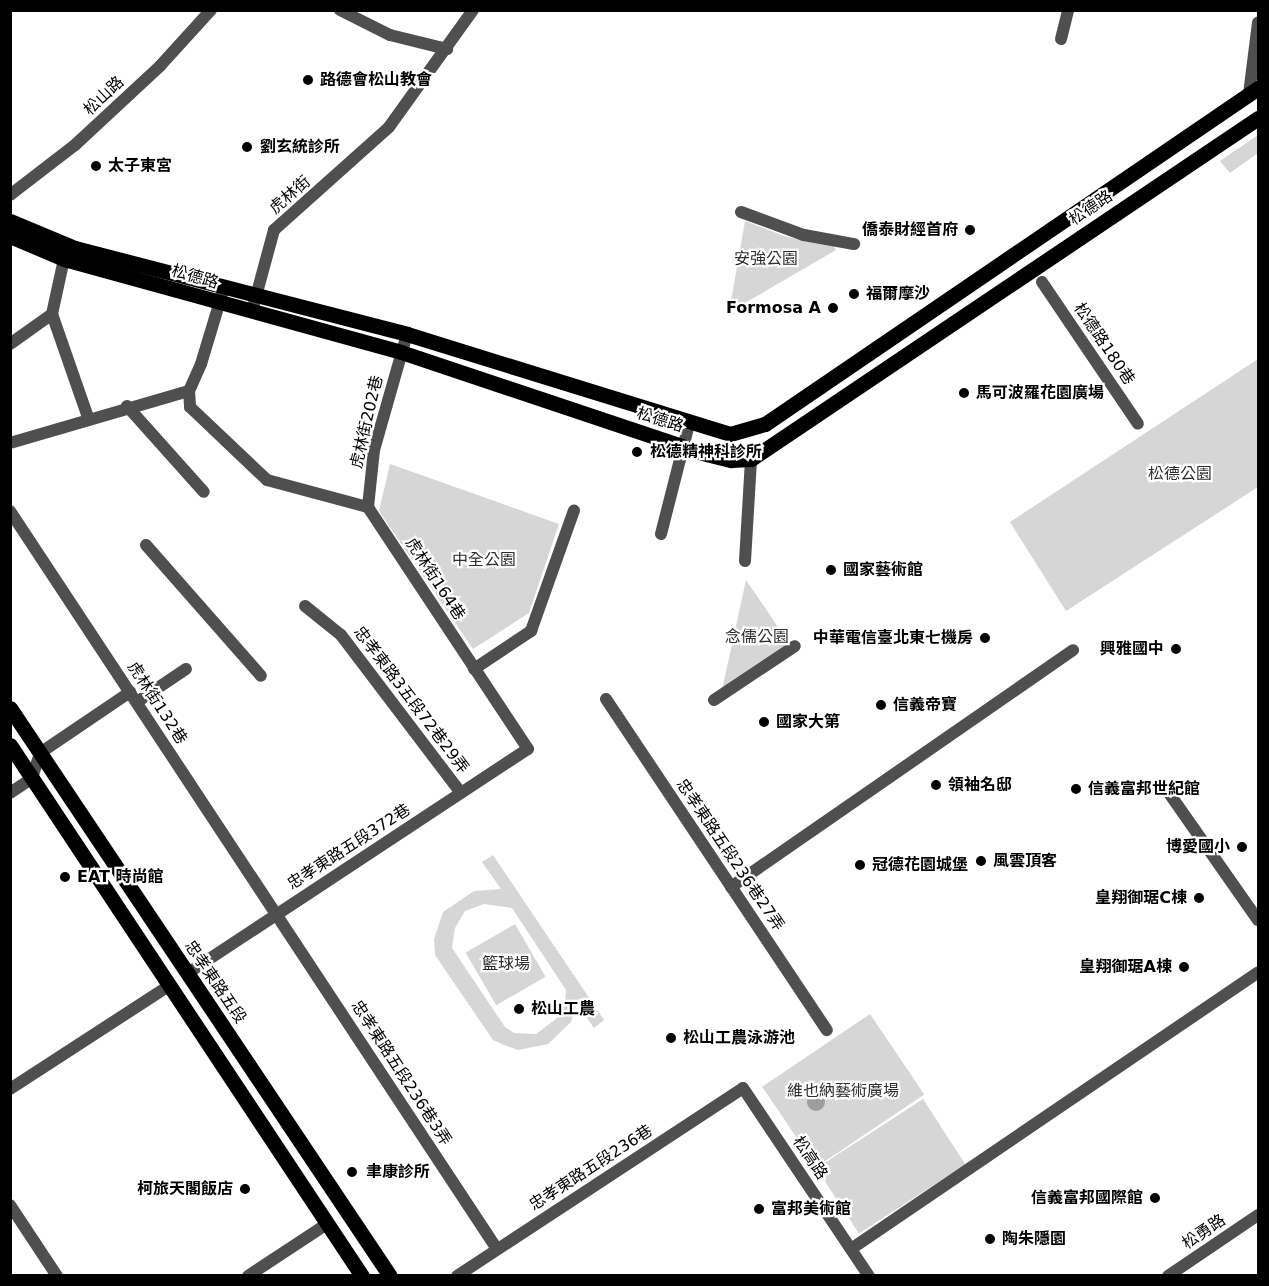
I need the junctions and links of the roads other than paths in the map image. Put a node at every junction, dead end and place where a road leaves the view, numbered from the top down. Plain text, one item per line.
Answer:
1 (211, 10) edge
2 (340, 10) edge
3 (364, 10) edge
4 (473, 10) edge
5 (1068, 10) edge
6 (355, 20) junction
7 (1258, 23) edge
8 (1061, 39) dead end
9 (447, 48) junction
10 (1254, 91) edge
11 (1258, 118) edge
12 (10, 195) edge
13 (741, 212) dead end
14 (10, 221) edge
15 (10, 237) edge
16 (854, 244) dead end
17 (64, 259) junction
18 (1042, 282) dead end
19 (257, 295) junction
20 (222, 296) junction
21 (252, 311) junction
22 (52, 314) junction
23 (407, 334) junction
24 (10, 344) edge
25 (401, 352) junction
26 (189, 390) junction
27 (127, 406) junction
28 (88, 420) junction
29 (689, 424) junction
30 (1138, 424) dead end
31 (10, 443) edge
32 (684, 446) junction
33 (751, 459) junction
34 (204, 492) dead end
35 (368, 507) junction
36 (574, 510) dead end
37 (10, 511) edge
38 (661, 534) dead end
39 (146, 545) dead end
40 (745, 561) dead end
41 (305, 606) dead end
42 (795, 646) dead end
43 (1073, 650) dead end
44 (186, 669) dead end
45 (474, 669) junction
46 (261, 676) dead end
47 (134, 697) junction
48 (606, 699) dead end
49 (714, 700) dead end
50 (10, 708) edge
51 (10, 745) edge
52 (528, 748) joint
53 (40, 753) junction
54 (32, 778) junction
55 (10, 793) edge
56 (461, 793) junction
57 (1168, 793) dead end
58 (731, 887) junction
59 (277, 914) junction
60 (1258, 920) edge
61 (1258, 972) edge
62 (188, 973) junction
63 (170, 986) junction
64 (827, 1030) dead end
65 (743, 1088) joint
66 (10, 1089) edge
67 (10, 1205) edge
68 (1258, 1215) edge
69 (327, 1224) junction
70 (497, 1249) junction
71 (851, 1249) junction
72 (57, 1275) edge
73 (248, 1275) edge
74 (362, 1275) edge
75 (390, 1275) edge
76 (457, 1275) edge
77 (869, 1275) edge
78 (1168, 1275) edge

1 - 12 street, 松山路
2 - 6 street
3 - 6 street
4 - 9 street, 虎林街
5 - 8 street
6 - 9 street
7 - 10 street
9 - 19 street, 虎林街
10 - 29 main road, 松德路
11 - 33 main road, 松德路
13 - 16 street
14 - 20 main road, 松德路
15 - 17 main road, 松德路
17 - 20 main road, 松德路
17 - 22 street
18 - 30 street, 松德路180巷
19 - 20 main road, 松德路
19 - 21 street, 虎林街
19 - 23 main road, 松德路
20 - 21 main road, 松德路
20 - 26 street
21 - 25 main road, 松德路
22 - 24 street
22 - 28 street
23 - 25 street, 虎林街202巷
23 - 29 main road, 松德路
25 - 32 main road, 松德路
25 - 35 street, 虎林街202巷
26 - 27 street
26 - 35 street
27 - 28 street
27 - 34 street
28 - 31 street
29 - 32 street
32 - 33 main road, 松德路
32 - 38 street
33 - 40 street
35 - 45 street, 虎林街164巷
36 - 45 street
37 - 47 street, 虎林街132巷
39 - 46 street
41 - 56 street, 忠孝東路3五段72巷29弄
42 - 49 street
43 - 58 street
44 - 47 street
45 - 52 street, 虎林街164巷
47 - 53 street
47 - 59 street, 虎林街132巷
48 - 58 street, 忠孝東路五段236巷27弄
50 - 53 main road, 忠孝東路五段
51 - 54 main road
52 - 56 street, 忠孝東路五段372巷
53 - 54 street
53 - 62 main road, 忠孝東路五段
54 - 55 street
54 - 63 main road
56 - 59 street, 忠孝東路五段372巷
57 - 60 street
58 - 64 street, 忠孝東路五段236巷27弄
59 - 62 street, 忠孝東路五段372巷
59 - 70 street, 忠孝東路五段236巷3弄
61 - 71 street
62 - 63 main road
62 - 75 main road, 忠孝東路五段
63 - 66 street
63 - 69 main road
65 - 70 street, 忠孝東路五段236巷
65 - 71 street, 松高路
67 - 72 street
68 - 78 street, 松勇路
69 - 73 street
69 - 74 main road
70 - 76 street, 忠孝東路五段236巷
71 - 77 street, 松高路

